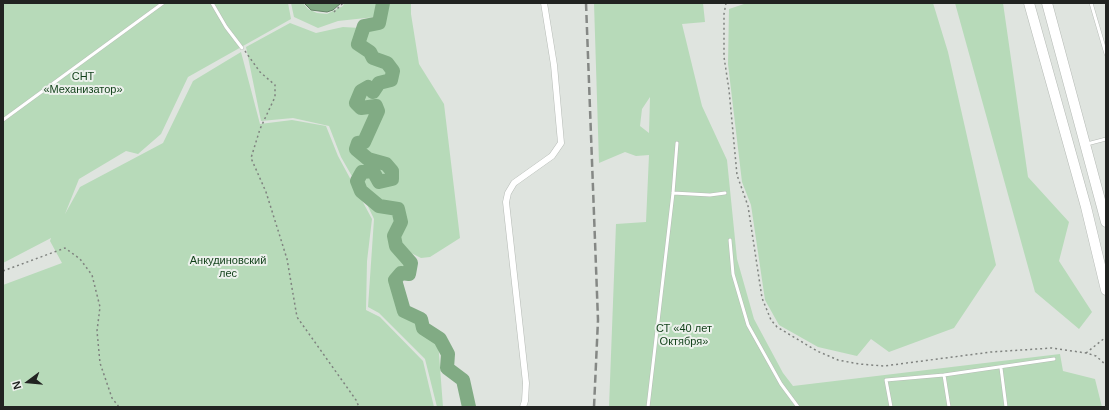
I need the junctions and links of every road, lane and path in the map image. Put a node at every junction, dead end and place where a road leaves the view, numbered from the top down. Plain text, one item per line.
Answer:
1 (163, 3) edge
2 (212, 3) edge
3 (343, 3) edge
4 (544, 3) edge
5 (726, 3) edge
6 (1030, 3) edge
7 (1048, 3) edge
8 (1091, 3) edge
9 (334, 12) dead end
10 (242, 48) joint
11 (1106, 54) edge
12 (3, 120) edge
13 (1106, 139) edge
14 (677, 143) dead end
15 (1085, 145) junction
16 (674, 193) junction
17 (725, 193) dead end
18 (1106, 222) edge
19 (730, 240) dead end
20 (3, 270) edge
21 (1106, 290) edge
22 (1106, 337) edge
23 (1086, 353) junction
24 (1054, 359) dead end
25 (1106, 365) edge
26 (1001, 368) junction
27 (944, 375) junction
28 (119, 407) edge
29 (359, 407) edge
30 (523, 407) edge
31 (648, 407) edge
32 (798, 407) edge
33 (891, 407) edge
34 (949, 407) edge
35 (1006, 407) edge

1 - 12 lane
2 - 10 lane
3 - 9 path
4 - 30 street
5 - 23 path
6 - 21 main road
7 - 15 main road
8 - 11 lane
10 - 29 path
13 - 15 lane
14 - 16 lane
15 - 18 main road
16 - 17 lane
16 - 31 lane
19 - 32 lane
20 - 28 path
22 - 23 path
23 - 25 path
24 - 26 lane
26 - 27 lane
26 - 35 lane
27 - 33 lane
27 - 34 lane

